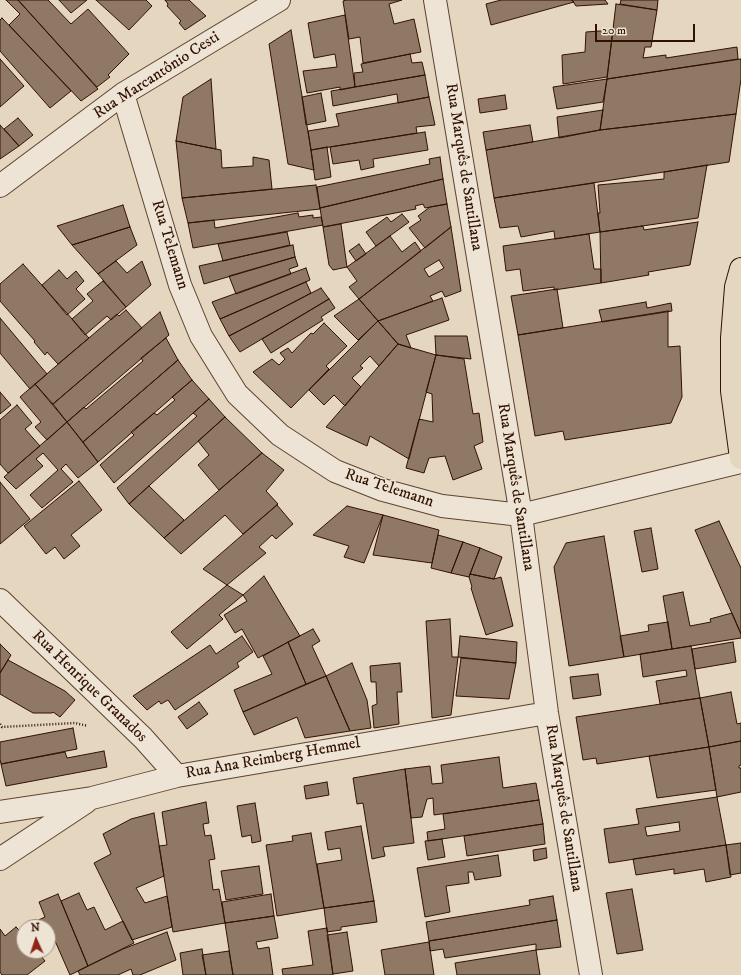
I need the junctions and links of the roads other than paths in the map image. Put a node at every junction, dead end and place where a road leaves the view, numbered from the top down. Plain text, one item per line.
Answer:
1 (279, 0) edge
2 (435, 0) edge
3 (123, 94) junction
4 (0, 186) edge
5 (741, 269) edge
6 (741, 458) edge
7 (741, 462) edge
8 (521, 515) junction
9 (0, 600) edge
10 (548, 713) junction
11 (177, 776) junction
12 (92, 798) junction
13 (0, 812) edge
14 (0, 859) edge
15 (591, 975) edge

1 - 3 street, Rua Marcantônio Cesti
2 - 8 street, Rua Marquês de Santillana
3 - 4 street, Rua Marcantônio Cesti
3 - 8 street, Rua Telemann
5 - 6 main road
7 - 8 street, Rua Telemann
8 - 10 street, Rua Marquês de Santillana
9 - 11 street, Rua Henrique Granados
10 - 11 street, Rua Ana Reimberg Hemmel
10 - 15 street, Rua Marquês de Santillana
11 - 12 street, Rua Ana Reimberg Hemmel
12 - 13 street, Rua Ana Reimberg Hemmel
12 - 14 street

